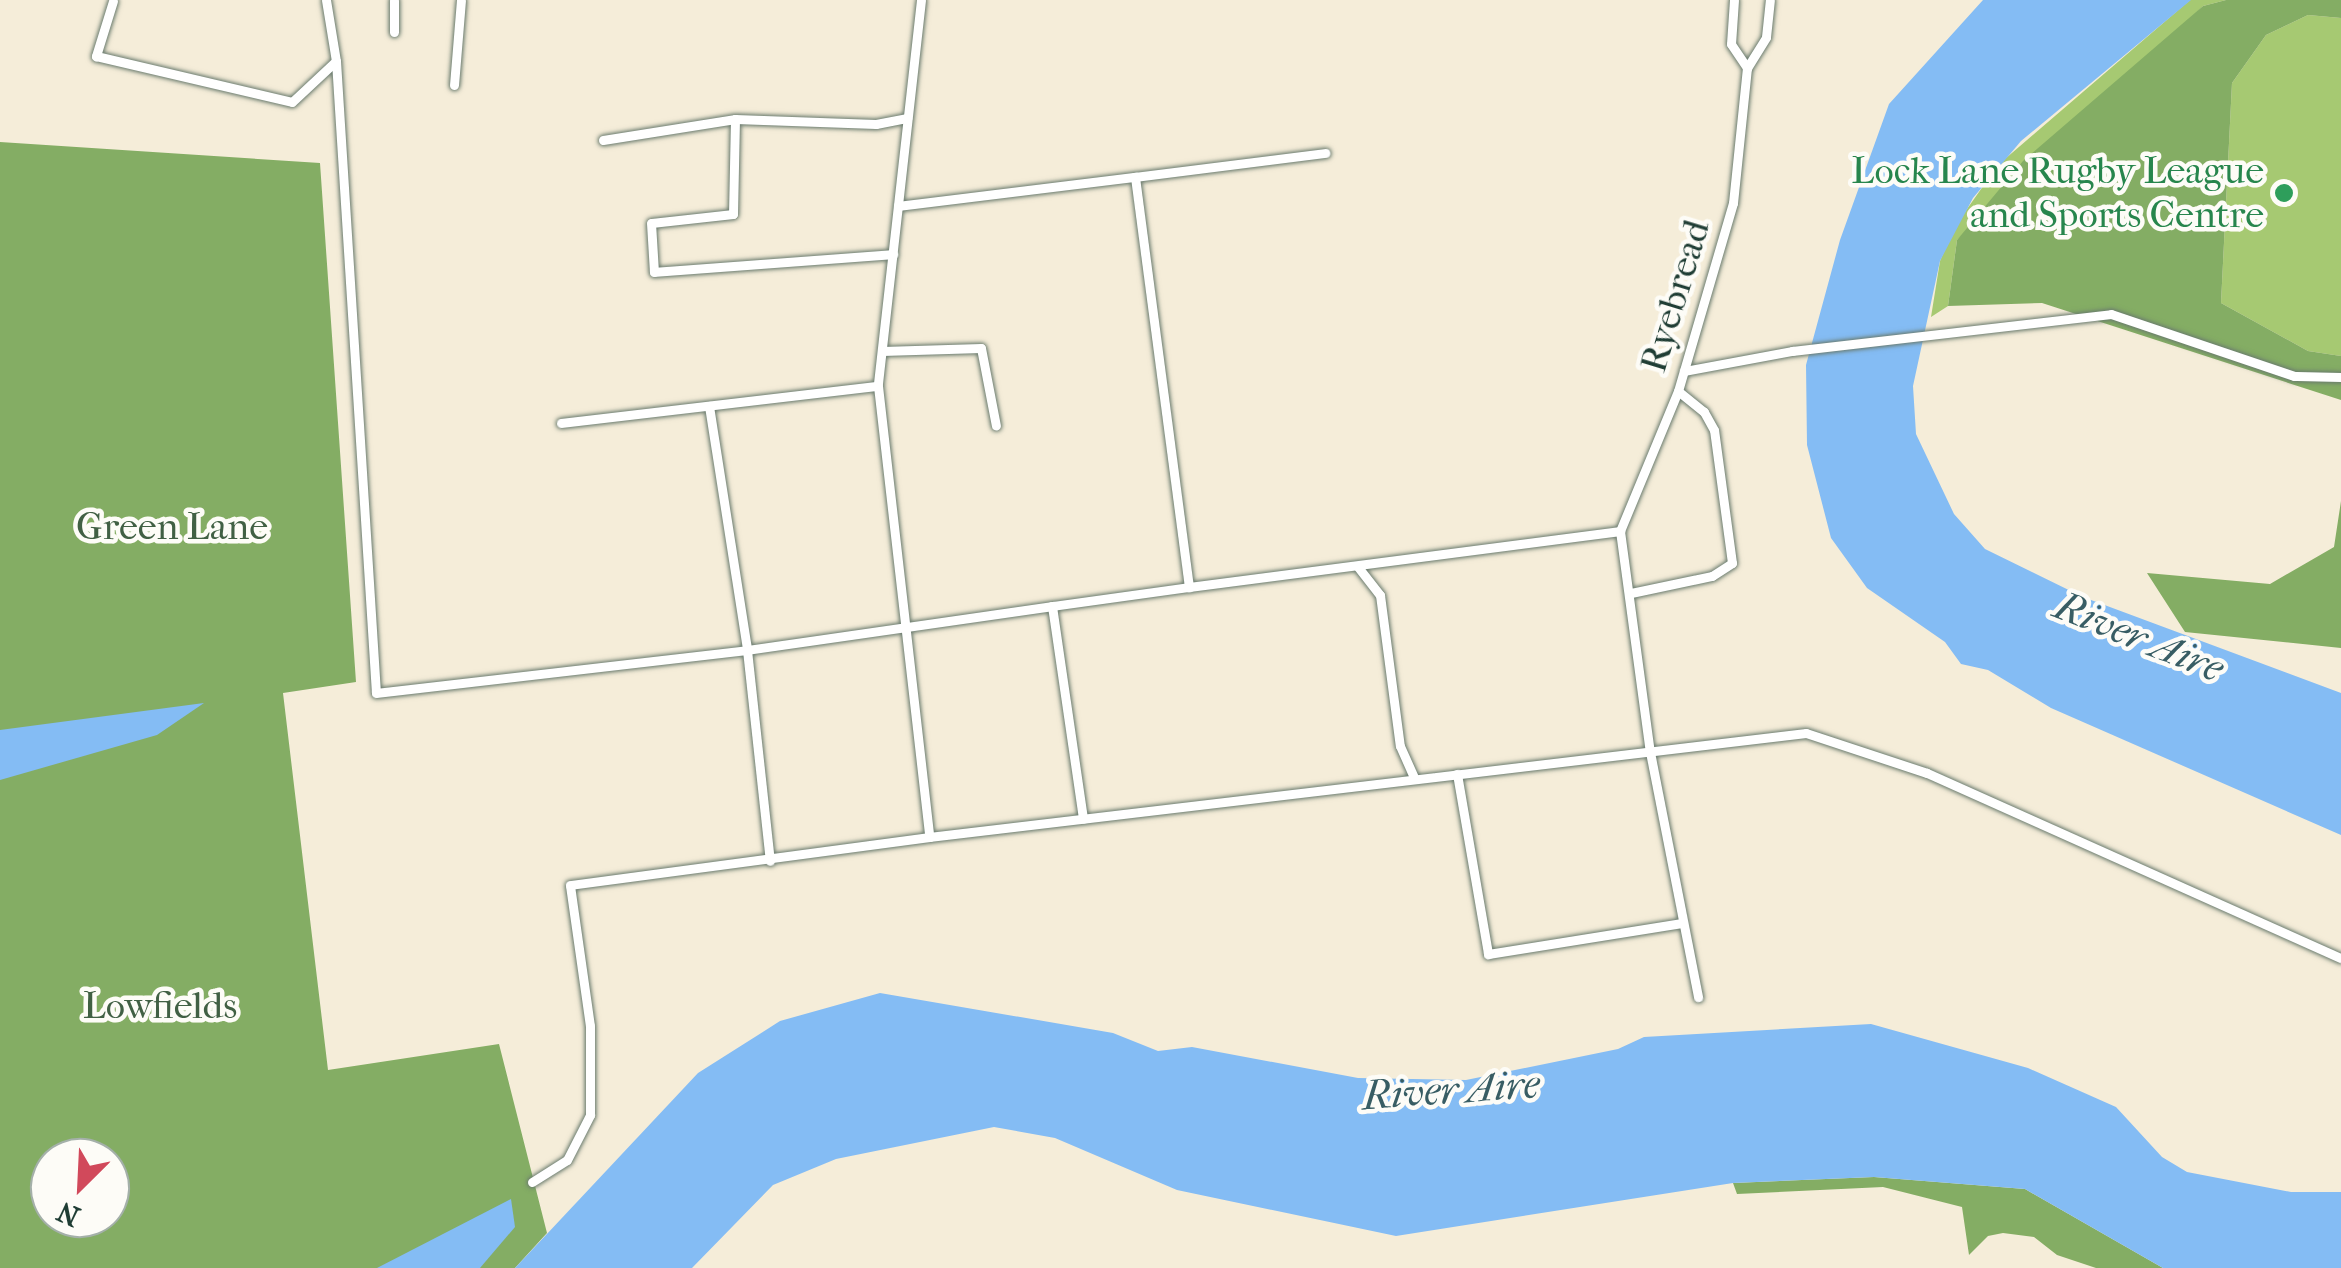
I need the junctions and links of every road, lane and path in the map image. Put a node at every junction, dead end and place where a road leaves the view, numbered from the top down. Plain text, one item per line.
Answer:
1 (113, 0) edge
2 (326, 0) edge
3 (394, 0) edge
4 (460, 0) edge
5 (921, 0) edge
6 (1734, 0) edge
7 (1770, 0) edge
8 (394, 32) dead end
9 (336, 61) junction
10 (1747, 68) junction
11 (454, 85) dead end
12 (907, 118) junction
13 (735, 119) junction
14 (603, 140) dead end
15 (1325, 153) dead end
16 (1135, 177) junction
17 (898, 206) junction
18 (893, 254) junction
19 (882, 351) junction
20 (1684, 372) junction
21 (2341, 377) edge
22 (878, 386) junction
23 (1678, 391) junction
24 (709, 406) junction
25 (561, 423) dead end
26 (996, 426) dead end
27 (1620, 531) junction
28 (1358, 567) junction
29 (1189, 586) junction
30 (1631, 593) junction
31 (1052, 606) junction
32 (904, 628) junction
33 (748, 650) junction
34 (1650, 752) junction
35 (1457, 774) junction
36 (1415, 780) junction
37 (1083, 818) junction
38 (929, 837) junction
39 (770, 861) junction
40 (1681, 923) junction
41 (2341, 958) edge
42 (1698, 996) dead end
43 (532, 1182) dead end

1 - 9 lane
2 - 9 lane
3 - 8 lane
4 - 11 lane
5 - 12 lane
6 - 10 lane, Ryebread
7 - 10 lane, Ryebread
9 - 33 lane
10 - 20 lane, Ryebread
12 - 13 lane
12 - 17 lane
13 - 14 lane
13 - 18 lane
15 - 16 lane
16 - 17 lane
16 - 29 lane
17 - 18 lane
18 - 19 lane
19 - 22 lane
19 - 26 lane
20 - 21 lane
20 - 23 lane, Ryebread
22 - 24 lane
22 - 32 lane
23 - 27 lane, Ryebread
23 - 30 lane
24 - 25 lane
24 - 33 lane
27 - 28 lane
27 - 30 lane
28 - 29 lane
28 - 36 lane
29 - 31 lane
30 - 34 lane
31 - 32 lane
31 - 37 lane
32 - 33 lane
32 - 38 lane
33 - 39 lane
34 - 35 lane
34 - 40 lane
34 - 41 lane
35 - 36 lane
35 - 40 lane
36 - 37 lane
37 - 38 lane
38 - 39 lane
39 - 43 lane
40 - 42 lane

